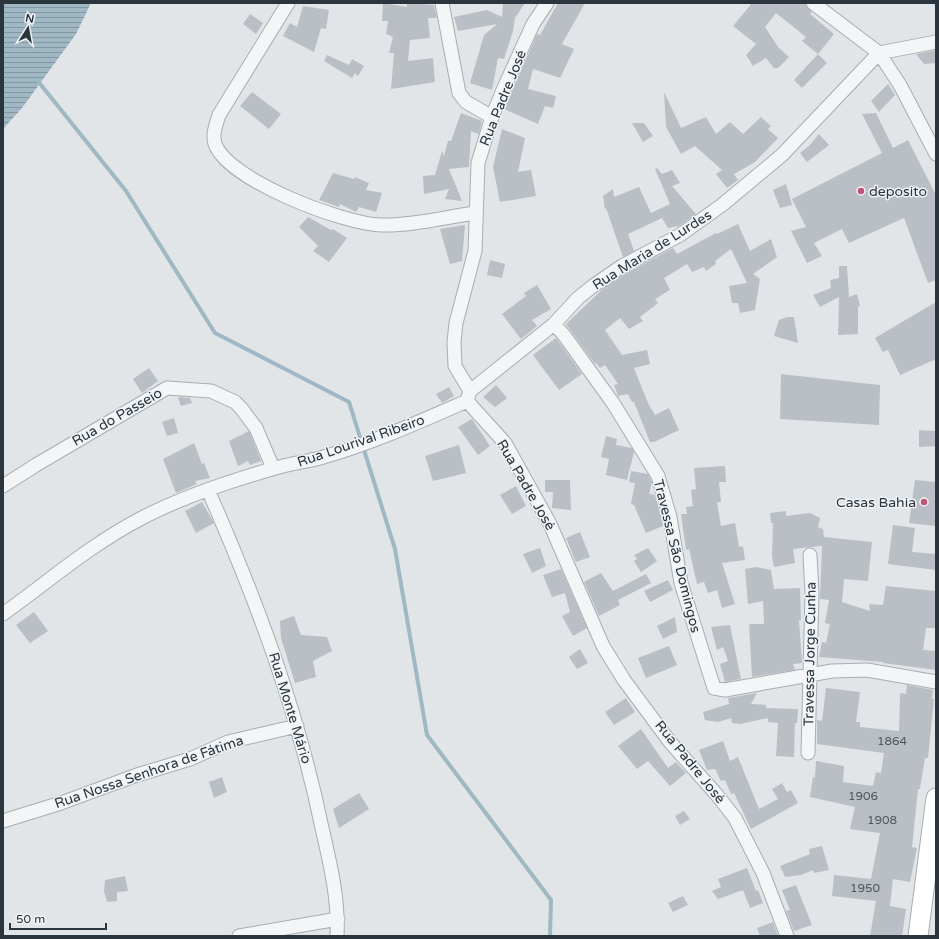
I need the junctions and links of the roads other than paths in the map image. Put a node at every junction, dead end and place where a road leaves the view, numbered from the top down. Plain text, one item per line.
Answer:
1 (288, 3) edge
2 (442, 3) edge
3 (547, 3) edge
4 (813, 3) edge
5 (936, 42) edge
6 (879, 53) junction
7 (492, 117) junction
8 (936, 154) edge
9 (475, 213) junction
10 (554, 324) junction
11 (468, 396) junction
12 (273, 468) junction
13 (3, 486) edge
14 (208, 490) junction
15 (810, 555) dead end
16 (3, 614) edge
17 (810, 674) junction
18 (936, 682) edge
19 (296, 726) junction
20 (808, 753) dead end
21 (936, 798) edge
22 (3, 821) edge
23 (338, 919) junction
24 (239, 936) edge
25 (337, 936) edge
26 (787, 936) edge
27 (918, 936) edge

1 - 9 street
2 - 7 street
3 - 7 street, Rua Padre José
4 - 6 street
5 - 6 street
6 - 8 street
6 - 10 street, Rua Maria de Lurdes
7 - 9 street, Rua Padre José
9 - 11 street, Rua Padre José
10 - 11 street, Rua Maria de Lurdes
10 - 17 street, Travessa São Domingos
11 - 12 street, Rua Lourival Ribeiro
11 - 26 street, Rua Padre José
12 - 13 street, Rua do Passeio
12 - 14 street, Rua Lourival Ribeiro
14 - 16 street, Rua Lourival Ribeiro
14 - 19 street, Rua Monte Mário
15 - 17 street, Travessa Jorge Cunha
17 - 18 street, Travessa São Domingos
17 - 20 street, Travessa Jorge Cunha
19 - 22 street, Rua Nossa Senhora de Fátima
19 - 23 street, Rua Monte Mário
21 - 27 main road
23 - 24 street
23 - 25 street, Rua Monte Mário

